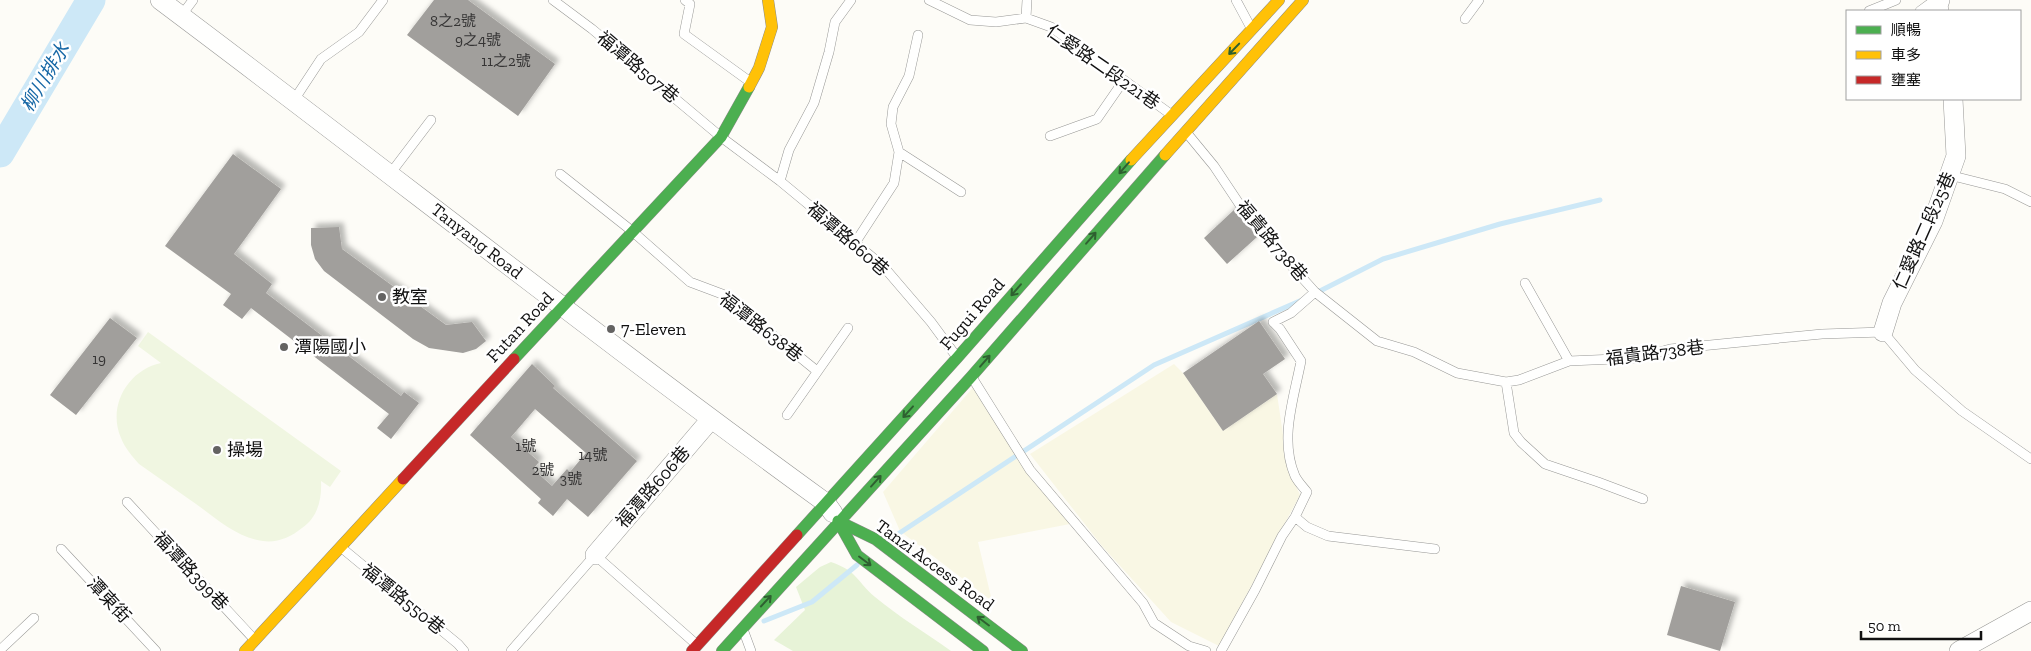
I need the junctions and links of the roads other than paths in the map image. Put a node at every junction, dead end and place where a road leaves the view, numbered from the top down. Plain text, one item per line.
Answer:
1 (160, 0) edge
2 (193, 0) edge
3 (383, 0) edge
4 (553, 0) edge
5 (685, 0) edge
6 (768, 0) edge
7 (851, 0) edge
8 (929, 0) edge
9 (1027, 0) edge
10 (1236, 0) edge
11 (1279, 0) edge
12 (1303, 0) edge
13 (1479, 0) edge
14 (1896, 0) edge
15 (1935, 0) edge
16 (1871, 10) edge
17 (1921, 10) edge
18 (181, 16) junction
19 (1026, 18) junction
20 (1465, 19) dead end
21 (1252, 30) junction
22 (918, 35) dead end
23 (1124, 80) junction
24 (751, 82) junction
25 (294, 100) junction
26 (1953, 100) edge
27 (1171, 115) junction
28 (431, 120) dead end
29 (1185, 131) junction
30 (1050, 136) dead end
31 (721, 137) junction
32 (899, 152) junction
33 (390, 174) junction
34 (560, 174) dead end
35 (1949, 175) junction
36 (780, 181) junction
37 (961, 192) dead end
38 (2031, 202) edge
39 (632, 231) junction
40 (855, 243) junction
41 (1525, 283) dead end
42 (1315, 292) junction
43 (562, 307) junction
44 (848, 328) dead end
45 (1883, 332) junction
46 (957, 358) junction
47 (1569, 361) junction
48 (817, 371) junction
49 (971, 376) junction
50 (1506, 382) junction
51 (787, 415) dead end
52 (711, 419) junction
53 (2031, 459) edge
54 (1643, 499) dead end
55 (127, 502) dead end
56 (826, 503) junction
57 (1295, 517) junction
58 (838, 522) junction
59 (341, 548) junction
60 (61, 549) dead end
61 (1435, 549) dead end
62 (595, 555) junction
63 (2031, 611) edge
64 (34, 618) dead end
65 (743, 627) junction
66 (256, 640) junction
67 (694, 648) edge
68 (150, 649) edge
69 (0, 650) edge
70 (245, 651) edge
71 (464, 651) edge
72 (511, 651) edge
73 (722, 651) edge
74 (751, 651) edge
75 (983, 651) edge
76 (1022, 651) edge
77 (1206, 651) edge
78 (1221, 651) edge
79 (1959, 651) edge

1 - 18 street, Tanyang Road
2 - 18 lane
3 - 25 lane
4 - 31 lane, 福潭路507巷
5 - 24 lane
6 - 24 street, Futan Road
7 - 36 lane
8 - 19 lane, 仁愛路二段221巷
9 - 19 lane
10 - 21 lane
11 - 21 street, Fugui Road
12 - 29 street
13 - 20 lane
14 - 16 lane
15 - 17 lane
18 - 25 street, Tanyang Road
19 - 23 lane, 仁愛路二段221巷
21 -> 27 street, Fugui Road
22 - 32 lane
23 - 27 lane, 仁愛路二段221巷
23 - 30 lane
24 - 31 street, Futan Road
25 - 33 street, Tanyang Road
26 - 35 street, 仁愛路二段25巷
27 - 29 lane, 仁愛路二段221巷
27 -> 46 street, Fugui Road
28 - 33 lane
29 - 42 lane, 福貴路738巷
49 -> 29 street
31 - 36 lane, 福潭路660巷
31 - 39 street, Futan Road
32 - 37 lane
32 - 40 lane
33 - 43 street, Tanyang Road
34 - 39 lane, 福潭路638巷
35 - 38 lane
35 - 45 street, 仁愛路二段25巷
36 - 40 lane, 福潭路660巷
39 - 43 street, Futan Road
39 - 48 lane, 福潭路638巷
40 - 46 lane, 福潭路660巷
41 - 47 lane
42 - 50 lane, 福貴路738巷
42 - 57 lane
43 - 52 street, Tanyang Road
43 - 59 street, Futan Road
44 - 48 lane
45 - 47 lane, 福貴路738巷
45 - 53 lane
46 -> 56 street, Fugui Road
47 - 50 lane, 福貴路738巷
48 - 51 lane
58 -> 49 street
49 - 77 lane
50 - 54 lane
52 - 56 street, Tanyang Road
52 - 62 street, 福潭路606巷
55 - 66 lane, 福潭路399巷
56 - 58 street, Tanyang Road
56 - 67 street, Fugui Road
57 - 61 lane
57 - 78 lane
65 -> 58 street
58 -> 75 street, Tanzi Access Road
76 -> 58 street, Tanzi Access Road
59 - 66 street, Futan Road
59 - 71 lane, 福潭路550巷
60 - 68 lane, 潭東街
62 - 67 lane
62 - 72 lane
63 - 79 street
64 - 69 lane
65 - 73 street
65 - 74 lane
66 - 70 street, Futan Road

